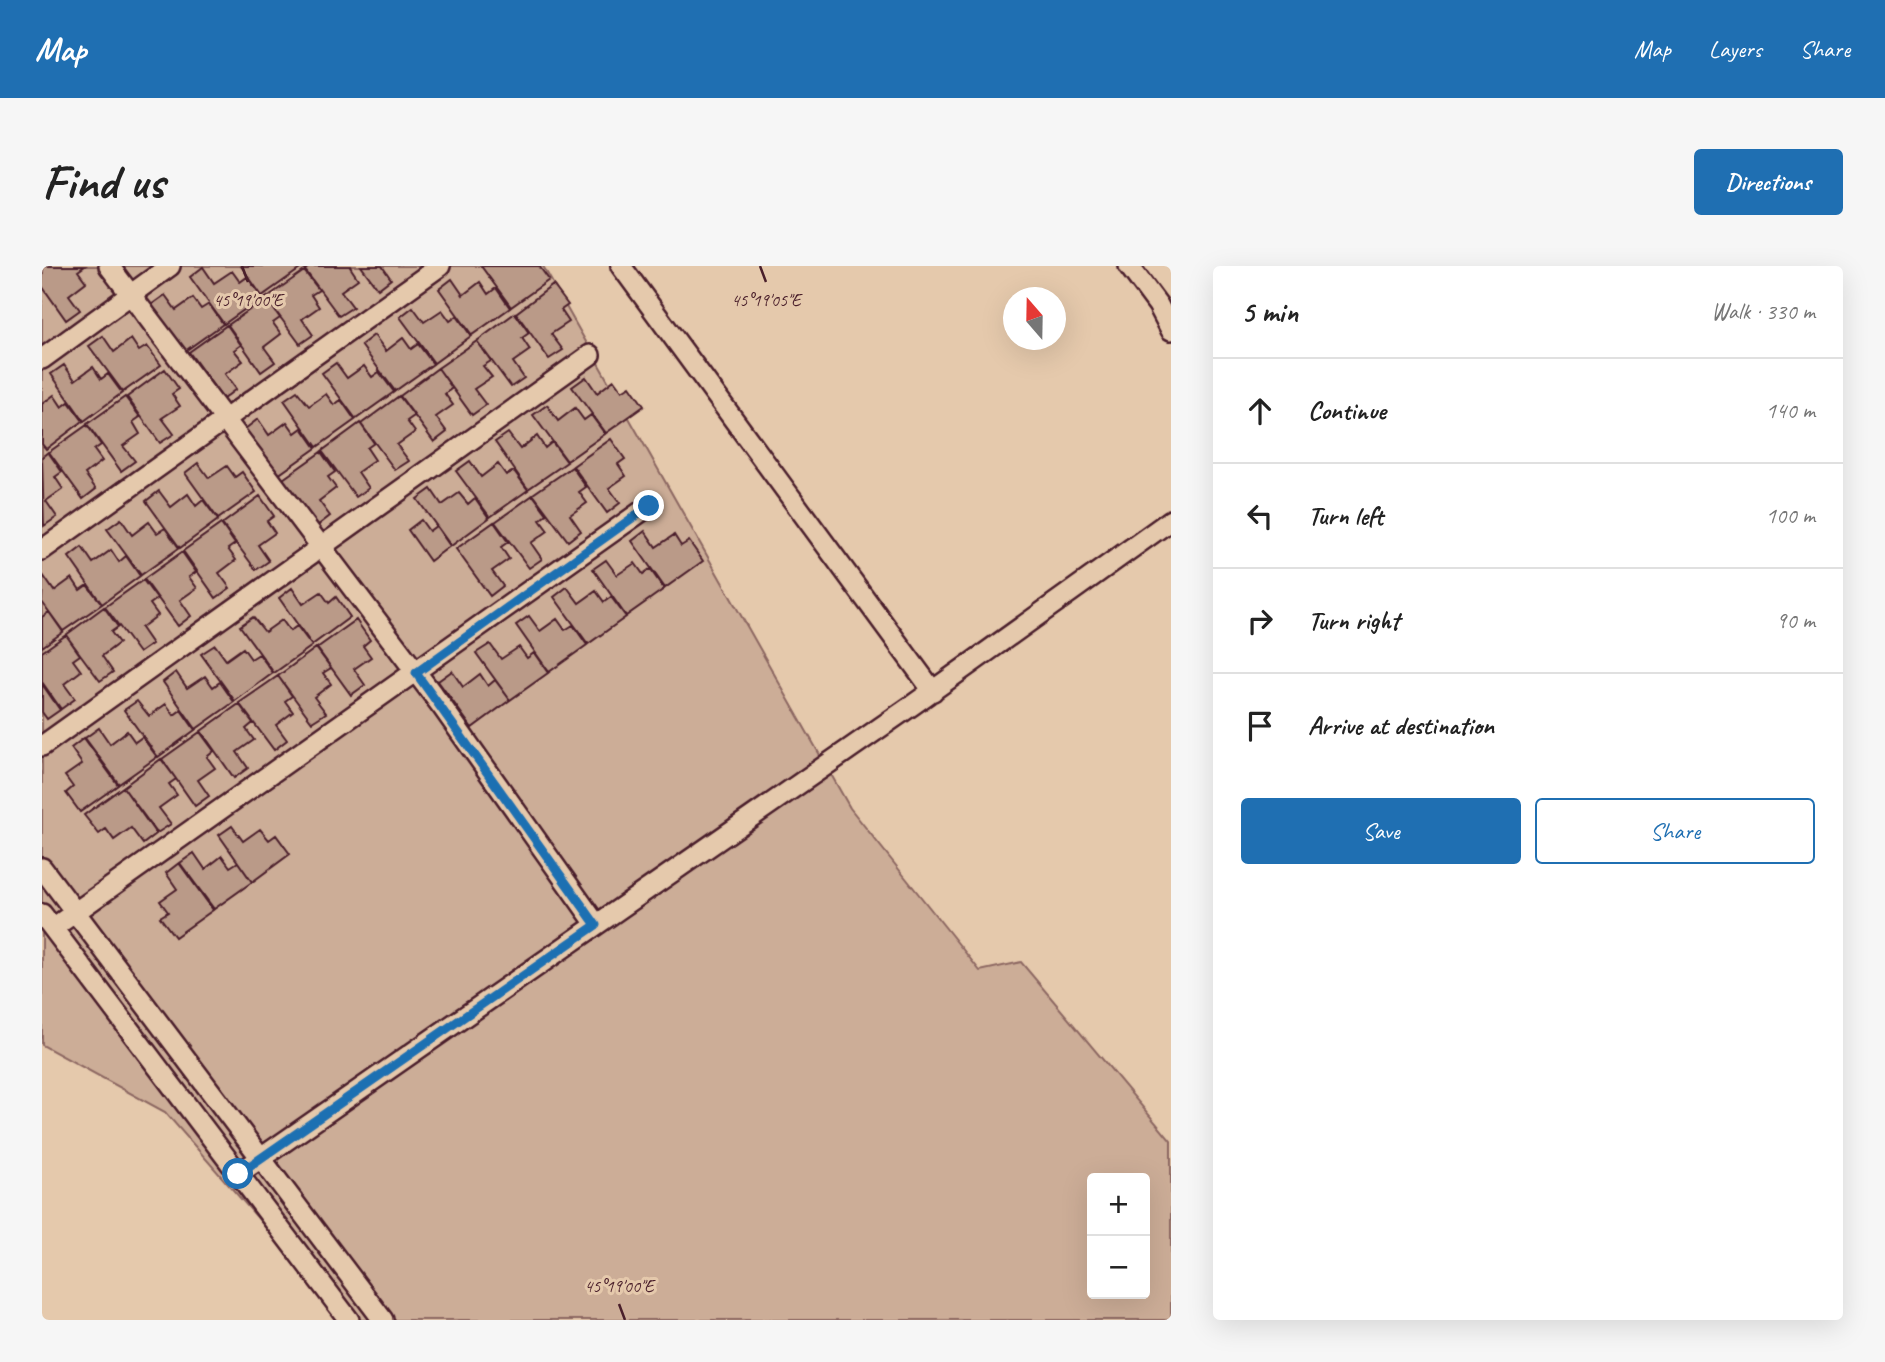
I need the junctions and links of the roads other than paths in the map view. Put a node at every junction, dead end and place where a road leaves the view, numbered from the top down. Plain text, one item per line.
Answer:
1 (109, 266) edge
2 (170, 266) edge
3 (440, 266) edge
4 (621, 266) edge
5 (1129, 266) edge
6 (131, 295) junction
7 (1171, 330) edge
8 (590, 355) dead end
9 (42, 359) edge
10 (225, 419) junction
11 (649, 506) dead end
12 (1171, 520) edge
13 (321, 546) junction
14 (42, 550) edge
15 (416, 673) junction
16 (933, 691) junction
17 (42, 746) edge
18 (42, 867) edge
19 (75, 912) junction
20 (47, 921) edge
21 (596, 925) junction
22 (261, 1158) junction
23 (238, 1174) junction
24 (365, 1296) junction
25 (341, 1317) edge
26 (383, 1320) edge

1 - 6 street
2 - 6 street
3 - 10 street
4 - 16 street
5 - 7 street
6 - 9 street
6 - 10 street
8 - 13 street
10 - 13 street
10 - 14 street
11 - 15 street
12 - 16 street
13 - 15 street
13 - 17 street
15 - 19 street
15 - 21 street
16 - 21 street
18 - 19 street
19 - 20 street
19 - 22 street
20 - 23 street
21 - 22 street
22 - 23 street
22 - 24 street
23 - 25 street
24 - 25 street
24 - 26 street

